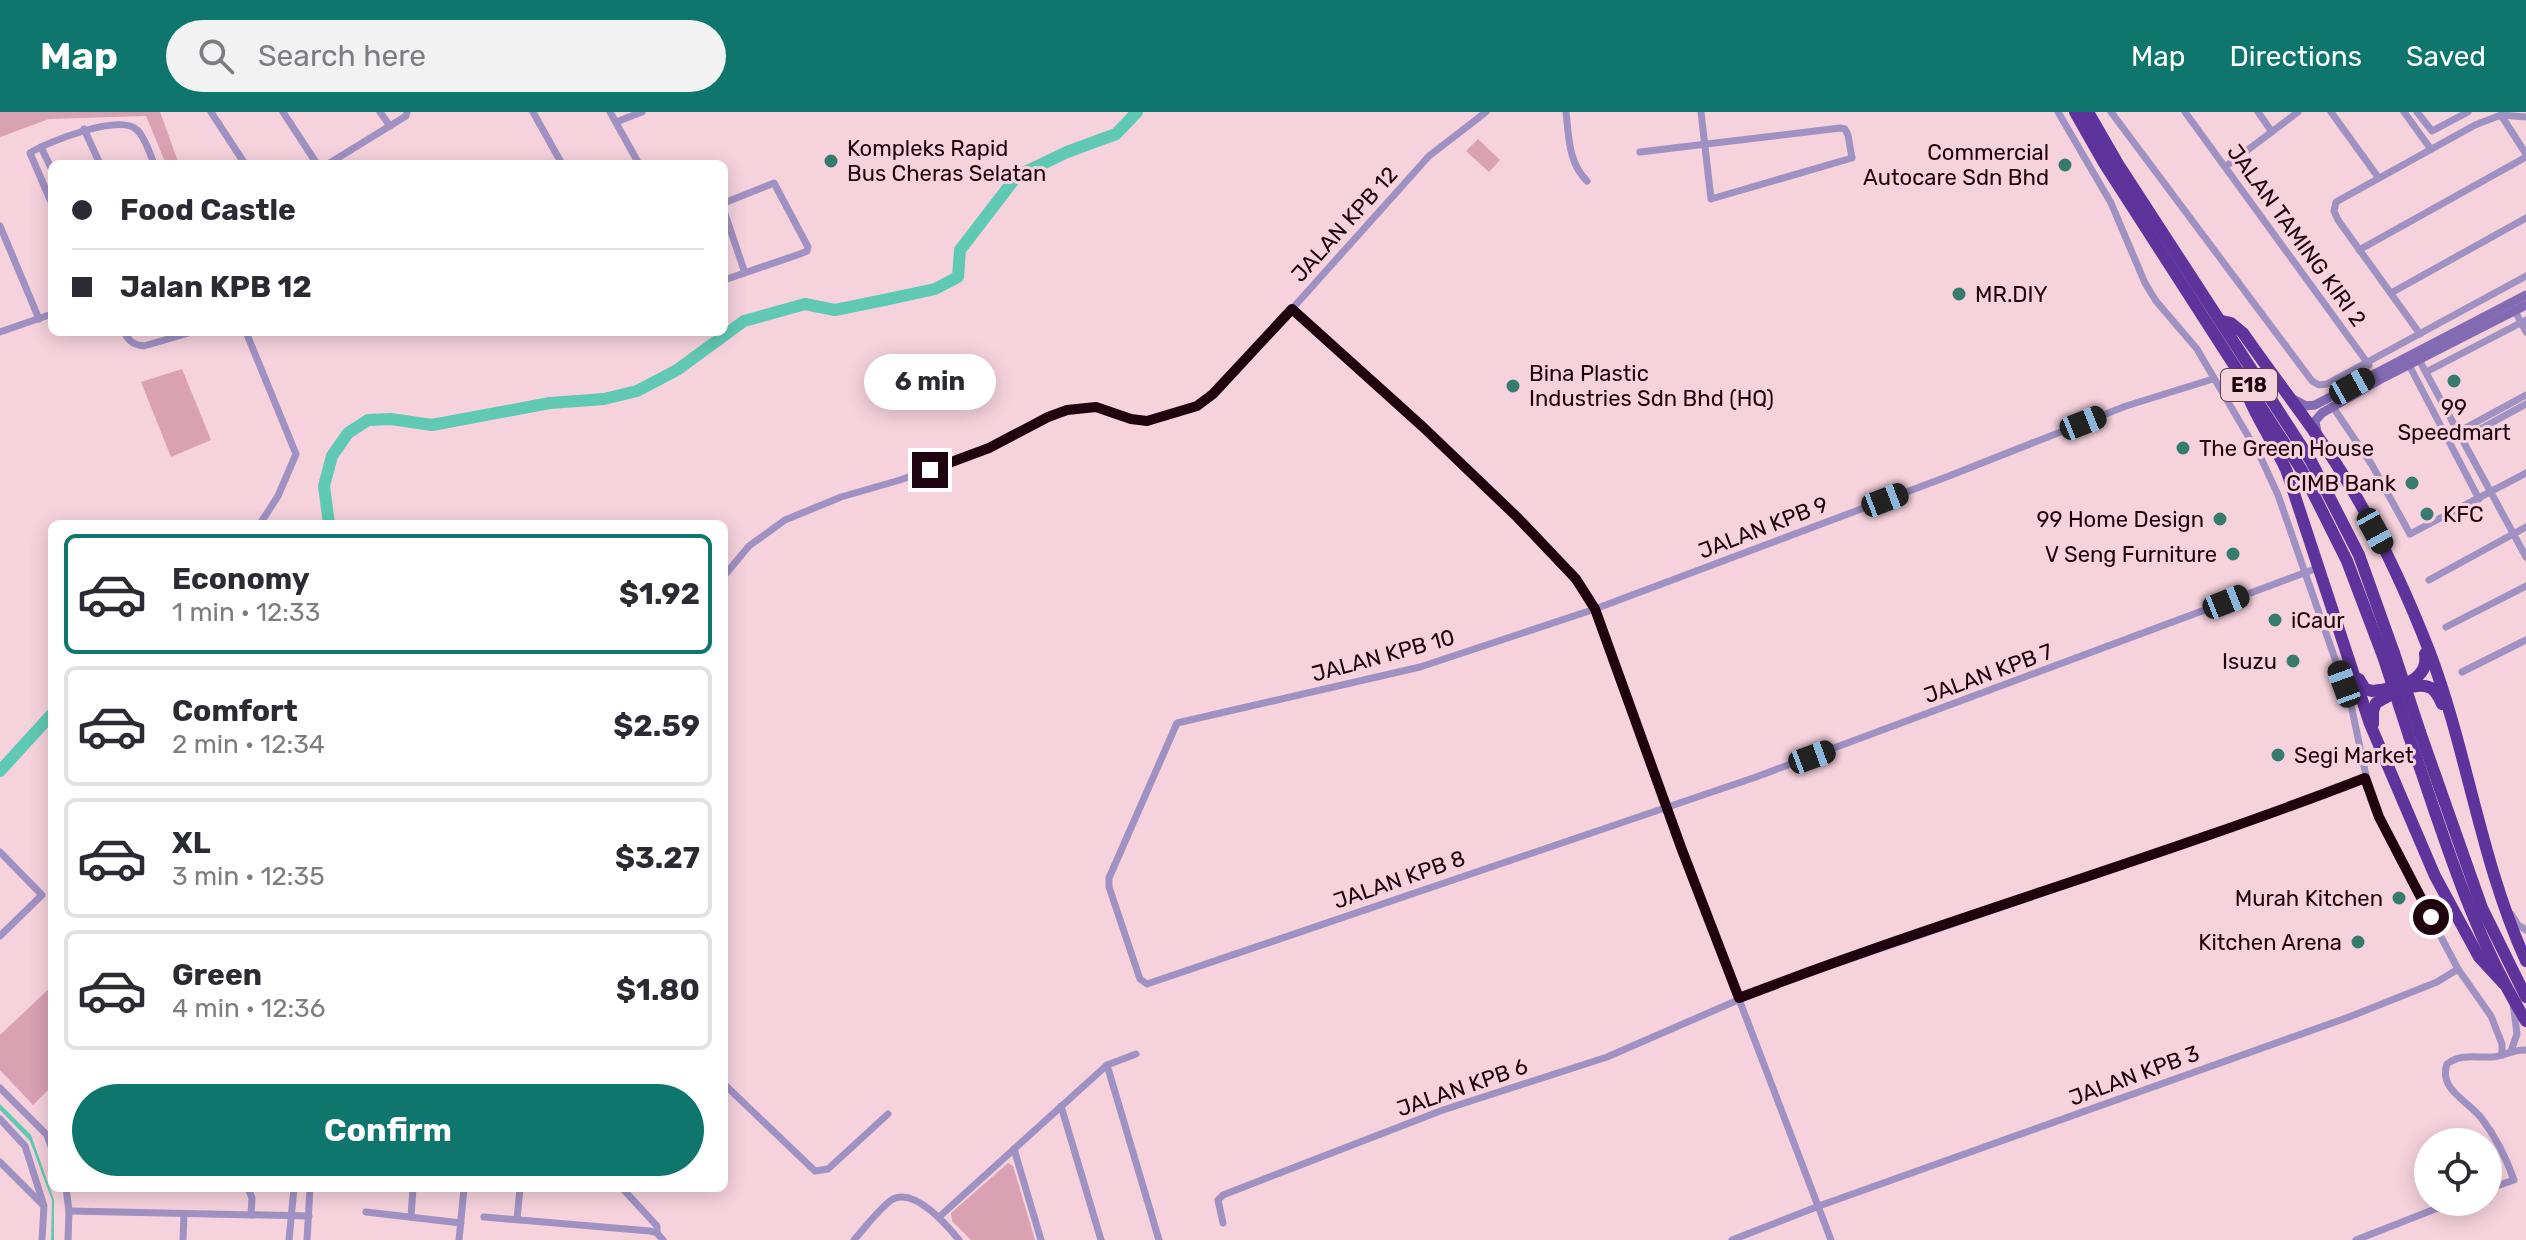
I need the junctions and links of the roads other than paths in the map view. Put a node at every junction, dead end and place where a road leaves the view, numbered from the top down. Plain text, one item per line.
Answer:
1 (211, 112) edge
2 (283, 112) edge
3 (380, 112) edge
4 (407, 112) edge
5 (533, 112) edge
6 (610, 112) edge
7 (642, 112) edge
8 (1486, 112) edge
9 (1566, 112) edge
10 (1701, 112) edge
11 (2058, 112) edge
12 (2075, 112) edge
13 (2088, 112) edge
14 (2111, 112) edge
15 (2185, 112) edge
16 (2258, 112) edge
17 (2298, 112) edge
18 (2331, 112) edge
19 (2404, 112) edge
20 (2417, 112) edge
21 (2468, 112) edge
22 (2501, 115) junction
23 (2526, 117) edge
24 (616, 122) junction
25 (2475, 125) junction
26 (390, 126) junction
27 (84, 129) junction
28 (2272, 132) junction
29 (1704, 145) junction
30 (41, 147) junction
31 (2430, 148) junction
32 (1640, 152) dead end
33 (2526, 156) edge
34 (98, 160) edge
35 (152, 160) edge
36 (242, 160) edge
37 (314, 160) edge
38 (335, 160) edge
39 (560, 160) edge
40 (637, 160) edge
41 (48, 162) edge
42 (2225, 167) junction
43 (2378, 177) junction
44 (1587, 181) dead end
45 (48, 195) edge
46 (728, 201) edge
47 (2526, 218) edge
48 (728, 223) edge
49 (0, 226) edge
50 (2359, 250) junction
51 (745, 273) junction
52 (2526, 276) edge
53 (728, 279) edge
54 (2391, 293) junction
55 (2526, 295) edge
56 (2526, 305) edge
57 (2513, 307) junction
58 (1292, 309) junction
59 (48, 316) edge
60 (39, 319) junction
61 (2222, 321) junction
62 (2524, 321) edge
63 (0, 332) edge
64 (2526, 332) edge
65 (2420, 334) junction
66 (126, 336) edge
67 (171, 336) edge
68 (248, 336) edge
69 (2417, 356) junction
70 (2368, 363) junction
71 (2409, 365) junction
72 (2426, 372) junction
73 (2243, 376) junction
74 (2377, 377) junction
75 (2213, 379) junction
76 (2284, 391) junction
77 (2526, 395) edge
78 (2526, 404) edge
79 (2333, 407) junction
80 (2460, 435) junction
81 (2326, 448) junction
82 (2526, 473) edge
83 (2491, 493) junction
84 (2479, 499) junction
85 (263, 520) edge
86 (2526, 527) edge
87 (2514, 534) junction
88 (2526, 557) edge
89 (2320, 567) junction
90 (728, 571) edge
91 (2304, 572) junction
92 (2429, 580) dead end
93 (2526, 586) edge
94 (1595, 609) junction
95 (2417, 620) junction
96 (2446, 627) dead end
97 (2526, 640) edge
98 (2388, 654) junction
99 (2351, 660) junction
100 (2462, 672) dead end
101 (2451, 721) junction
102 (2415, 734) junction
103 (2378, 743) junction
104 (2365, 778) junction
105 (1666, 808) junction
106 (0, 852) edge
107 (2500, 894) junction
108 (2526, 930) edge
109 (1, 933) edge
110 (2526, 961) edge
111 (2458, 969) junction
112 (1142, 982) joint
113 (2504, 984) junction
114 (1739, 998) junction
115 (2520, 998) edge
116 (2526, 1021) edge
117 (2526, 1050) edge
118 (2511, 1051) junction
119 (1136, 1054) dead end
120 (2502, 1055) junction
121 (1107, 1065) junction
122 (0, 1088) edge
123 (728, 1088) edge
124 (1061, 1106) junction
125 (888, 1114) dead end
126 (0, 1119) edge
127 (2488, 1128) edge
128 (48, 1138) edge
129 (1014, 1149) junction
130 (2502, 1154) edge
131 (0, 1162) edge
132 (2502, 1184) edge
133 (67, 1192) edge
134 (249, 1192) edge
135 (294, 1192) edge
136 (310, 1192) edge
137 (413, 1192) edge
138 (464, 1192) edge
139 (520, 1192) edge
140 (626, 1192) edge
141 (44, 1206) junction
142 (1819, 1206) junction
143 (69, 1211) junction
144 (366, 1212) dead end
145 (184, 1214) junction
146 (251, 1215) junction
147 (291, 1216) junction
148 (309, 1216) junction
149 (2417, 1216) edge
150 (411, 1217) junction
151 (484, 1217) dead end
152 (939, 1217) junction
153 (517, 1219) junction
154 (461, 1223) junction
155 (1223, 1223) dead end
156 (661, 1236) edge
157 (42, 1240) edge
158 (68, 1240) edge
159 (183, 1240) edge
160 (289, 1240) edge
161 (307, 1240) edge
162 (459, 1240) edge
163 (854, 1240) edge
164 (959, 1240) edge
165 (1041, 1240) edge
166 (1101, 1240) edge
167 (1159, 1240) edge
168 (1732, 1240) edge
169 (1831, 1240) edge
170 (2356, 1240) edge

1 - 36 street
2 - 37 street
3 - 26 street
4 - 26 street
5 - 39 street
6 - 24 street
7 - 24 street
8 - 58 street, JALAN KPB 12
9 - 44 street
10 - 29 street
11 - 75 street
12 - 73 highway, E18
13 - 61 highway, E18
14 - 70 street
15 - 42 street, JALAN TAMING KIRI 2
16 - 28 street
17 - 28 street
18 - 43 street
19 - 31 street
20 - 21 street
21 - 25 street
22 - 23 street
22 - 25 street
22 - 33 street
24 - 40 street
25 - 31 street
26 - 38 street
27 - 30 street
27 - 34 street
27 - 35 street
28 - 42 street
29 - 29 street
29 - 32 street
30 - 41 street
30 - 45 street
31 - 43 street
33 - 50 street
42 - 70 street, JALAN TAMING KIRI 2
43 - 50 street
46 - 51 street
47 - 54 street
48 - 51 street
49 - 60 street
50 - 54 street
51 - 53 street
52 - 65 street
54 - 65 street
55 - 57 street
56 - 57 street
57 - 62 street
57 - 69 street
58 - 90 street, JALAN KPB 12
58 - 94 street
59 - 60 street
60 - 63 street
61 - 76 highway
61 - 98 highway, E18
62 - 64 street
62 - 72 street
65 - 70 street
66 - 67 street
68 - 85 street
69 - 71 street
69 - 72 street
69 - 74 street
70 - 74 street, JALAN TAMING KIRI 2
71 - 74 street
71 - 84 street
72 - 80 street
73 - 89 highway
73 - 98 highway, E18
74 - 76 street
74 - 79 street
75 - 91 street
75 - 94 street, JALAN KPB 9
76 - 81 highway
77 - 80 street
78 - 80 street
79 - 81 street
79 - 84 street
80 - 83 street
81 - 95 highway
82 - 83 street
83 - 84 street
83 - 87 street
86 - 87 street
87 - 88 street
87 - 92 street
89 - 91 street, JALAN KPB 7
89 - 99 highway
91 - 104 street
91 - 105 street, JALAN KPB 7
93 - 96 street
94 - 105 street
94 - 112 street, JALAN KPB 10
95 - 99 highway
95 - 101 highway
97 - 100 street
98 - 102 highway, E18, bridge
99 - 103 highway
101 - 103 highway
101 - 107 highway
102 - 113 highway, E18
102 - 115 highway, E18
103 - 113 highway
104 - 111 street
104 - 114 street
105 - 112 street, JALAN KPB 8
105 - 114 street
106 - 109 street
107 - 108 street
107 - 110 highway
111 - 120 street
111 - 142 street, JALAN KPB 3
113 - 115 highway, E18
114 - 142 street
114 - 155 street, JALAN KPB 6
115 - 116 highway, E18
115 - 118 street
117 - 118 street
118 - 120 street
119 - 121 street
120 - 127 street
121 - 124 street
121 - 167 street
122 - 128 street
123 - 125 street
124 - 129 street
124 - 166 street
126 - 141 street
129 - 152 street
129 - 165 street
130 - 132 street
131 - 141 street
133 - 143 street
134 - 146 street
135 - 147 street
136 - 148 street
137 - 150 street
138 - 154 street
139 - 153 street
140 - 156 street
141 - 157 street
142 - 168 street, JALAN KPB 3
142 - 169 street
143 - 145 street
143 - 158 street
144 - 150 street
145 - 146 street
145 - 159 street
146 - 147 street
147 - 148 street
147 - 160 street
148 - 161 street
149 - 170 street
150 - 154 street
151 - 153 street
152 - 163 street
152 - 164 street
153 - 156 street
154 - 162 street

